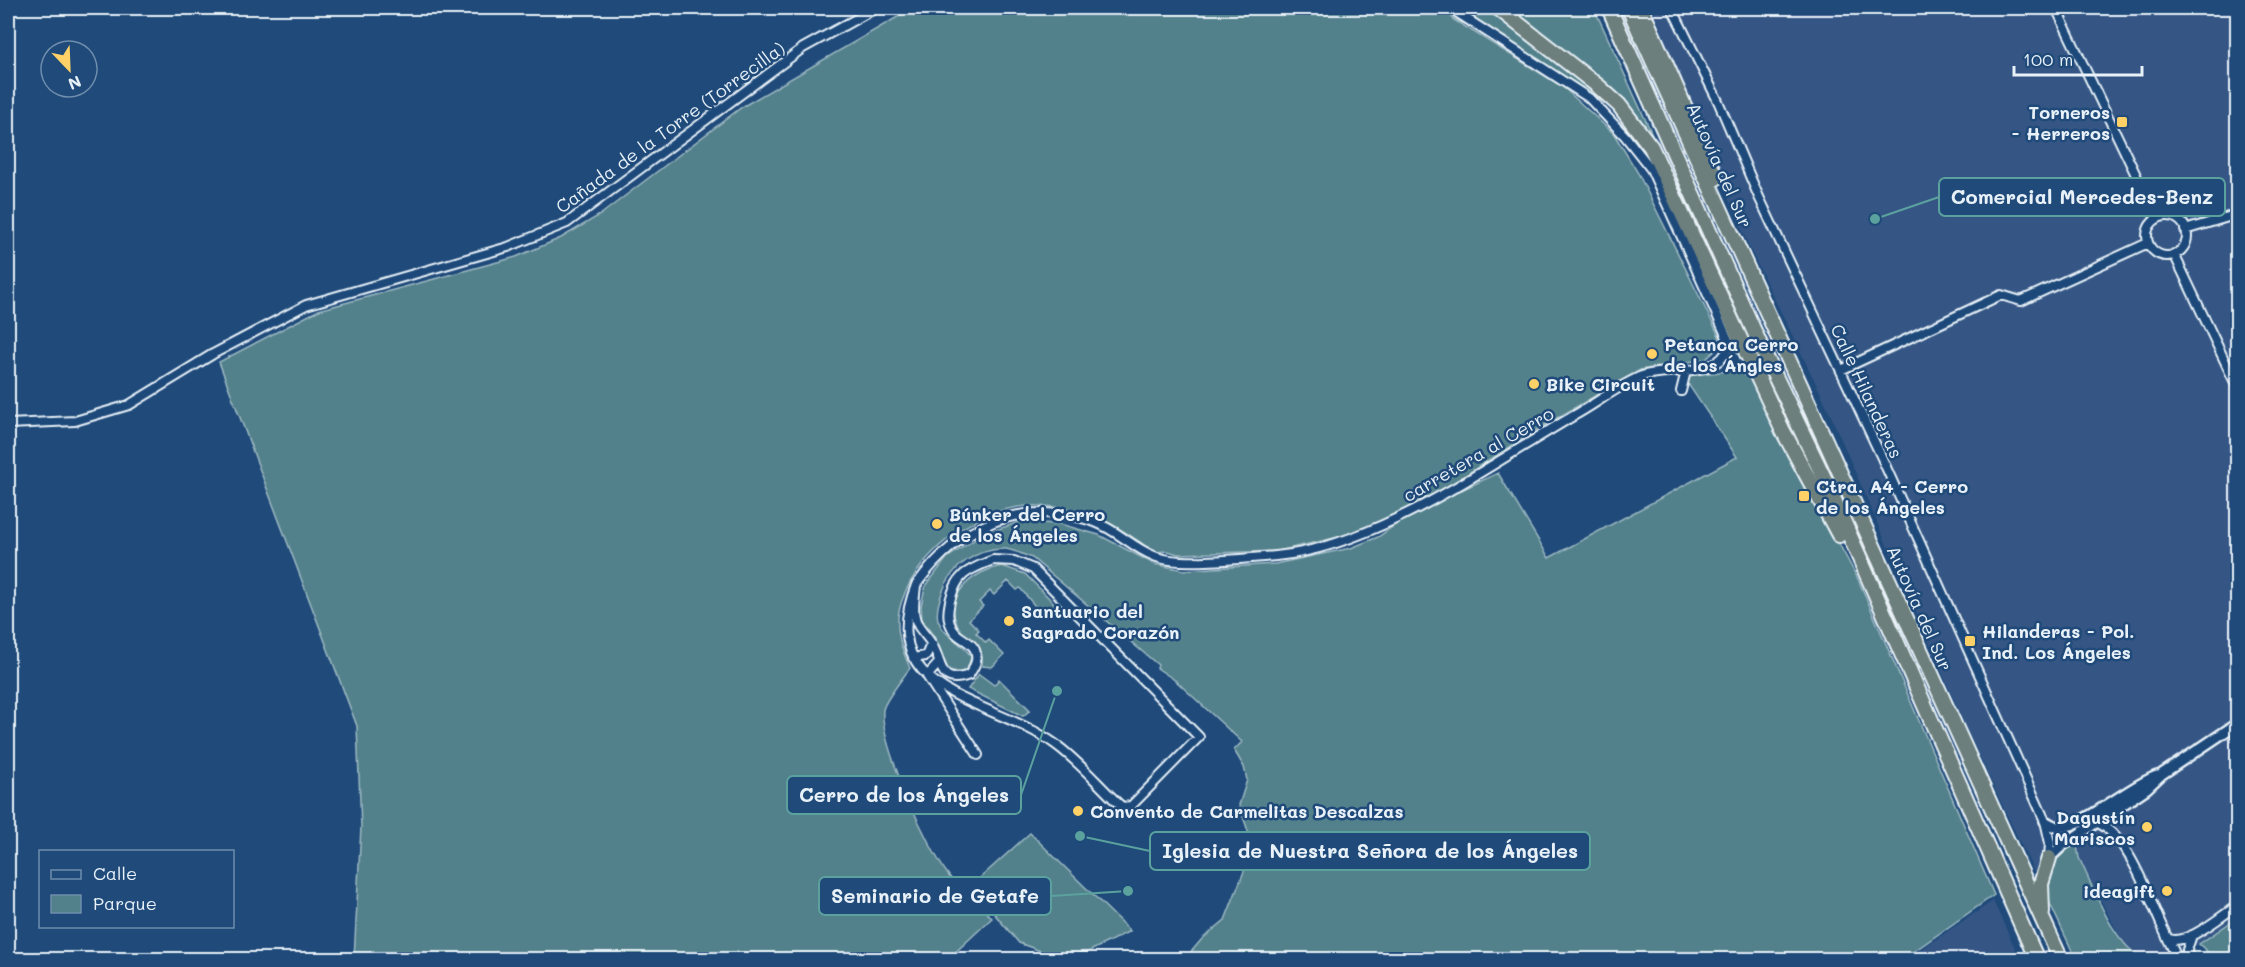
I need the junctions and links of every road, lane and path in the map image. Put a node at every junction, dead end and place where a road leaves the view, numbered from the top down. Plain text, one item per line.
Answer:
1 (876, 8) edge
2 (1450, 8) edge
3 (1498, 8) edge
4 (1609, 8) edge
5 (1629, 8) edge
6 (1641, 8) edge
7 (1648, 8) edge
8 (1672, 8) edge
9 (2056, 8) edge
10 (1659, 48) junction
11 (2238, 214) edge
12 (2157, 219) junction
13 (1727, 224) junction
14 (2185, 230) junction
15 (2148, 243) junction
16 (2174, 254) junction
17 (1841, 370) junction
18 (1686, 371) junction
19 (2234, 371) edge
20 (2238, 389) edge
21 (1681, 392) dead end
22 (8, 424) edge
23 (916, 585) junction
24 (1871, 585) junction
25 (931, 644) junction
26 (913, 658) junction
27 (939, 664) junction
28 (927, 676) junction
29 (2238, 723) edge
30 (978, 755) dead end
31 (2162, 774) junction
32 (2095, 811) junction
33 (2044, 821) junction
34 (2098, 823) junction
35 (2049, 858) junction
36 (2238, 905) edge
37 (2042, 918) junction
38 (2192, 935) junction
39 (2167, 938) junction
40 (2037, 960) edge
41 (2061, 960) edge
42 (2180, 960) edge
43 (2188, 960) edge

1 - 22 street, Cañada de la Torre (Torrecilla)
2 - 18 street, carretera al Cerro
3 - 24 highway
4 - 24 highway, Autovía del Sur
5 - 13 highway, Autovía del Sur
6 - 10 highway
7 - 10 highway
8 - 17 street, Calle Hilanderas
9 - 12 street
10 - 13 highway
11 - 14 street
12 - 14 street
12 - 15 street
13 - 37 highway, Autovía del Sur
14 - 16 street
15 - 16 street
15 - 17 street
16 - 19 street
17 - 33 street, Calle Hilanderas
18 - 21 street
18 - 23 street, carretera al Cerro
19 - 20 street
23 - 25 street
23 - 26 street
24 - 40 highway, Autovía del Sur
25 - 26 street
25 - 27 street
26 - 28 street
27 - 28 street
27 - 28 street
28 - 30 street
29 - 31 street
31 - 32 street
31 - 34 street
32 - 33 street
32 - 34 street
33 - 35 street, Calle Hilanderas
34 - 35 street
34 - 39 street
35 - 37 highway
36 - 38 street
37 - 41 highway, Autovía del Sur
38 - 39 street
38 - 43 street
39 - 42 street

